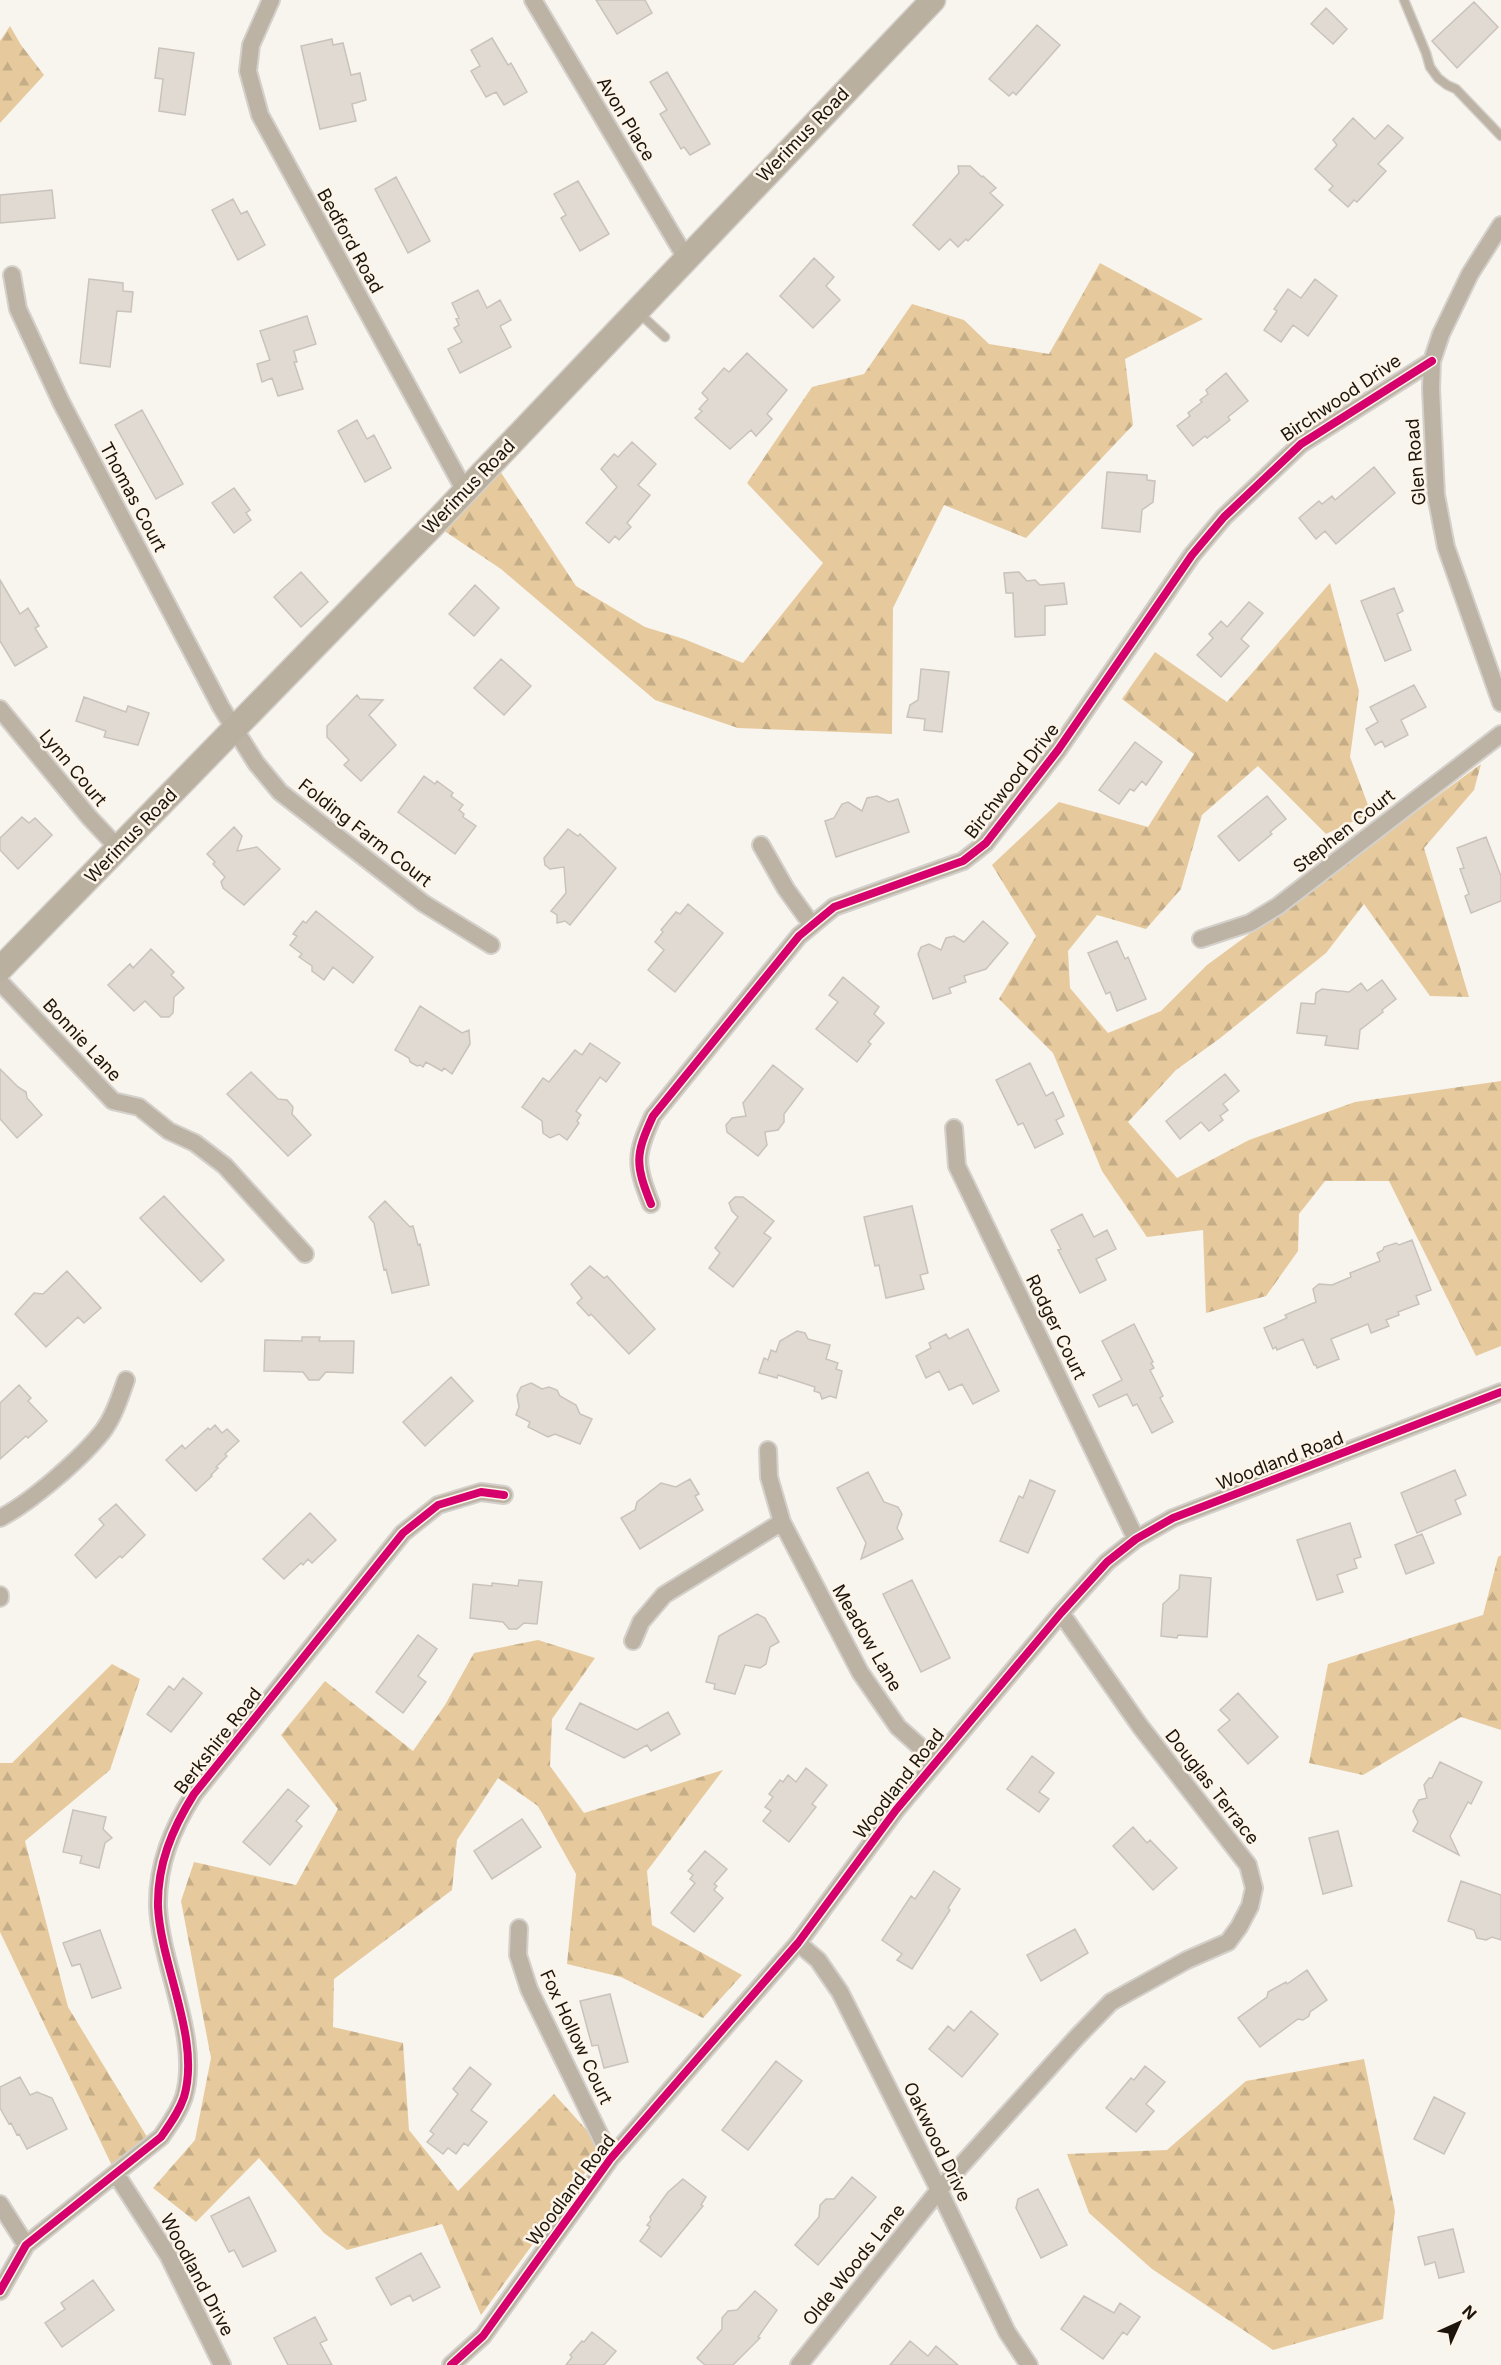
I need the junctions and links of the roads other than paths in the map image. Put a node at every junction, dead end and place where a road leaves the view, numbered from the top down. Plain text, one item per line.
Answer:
1 (271, 0) edge
2 (533, 0) edge
3 (933, 0) edge
4 (1404, 0) edge
5 (1501, 136) edge
6 (1501, 225) edge
7 (686, 258) junction
8 (12, 275) dead end
9 (637, 310) junction
10 (665, 337) dead end
11 (1432, 361) junction
12 (465, 491) junction
13 (1501, 704) edge
14 (0, 709) edge
15 (235, 731) junction
16 (1501, 734) edge
17 (761, 845) dead end
18 (119, 849) junction
19 (812, 925) junction
20 (1201, 939) dead end
21 (491, 945) dead end
22 (0, 969) edge
23 (0, 982) edge
24 (954, 1128) dead end
25 (651, 1204) dead end
26 (305, 1254) dead end
27 (126, 1380) dead end
28 (1501, 1392) edge
29 (768, 1450) dead end
30 (504, 1496) dead end
31 (0, 1518) edge
32 (782, 1522) junction
33 (1136, 1539) junction
34 (1061, 1613) junction
35 (633, 1641) dead end
36 (936, 1761) junction
37 (519, 1928) dead end
38 (798, 1944) junction
39 (611, 2158) junction
40 (116, 2174) junction
41 (939, 2190) junction
42 (0, 2204) edge
43 (26, 2245) junction
44 (0, 2291) edge
45 (222, 2365) edge
46 (452, 2365) edge
47 (798, 2365) edge
48 (1029, 2365) edge

1 - 12 street, Bedford Road
2 - 7 street, Avon Place
3 - 7 main road, Werimus Road
4 - 5 lane
6 - 11 street, Glen Road
7 - 9 main road, Werimus Road
8 - 15 street, Thomas Court
9 - 10 lane
9 - 12 main road, Werimus Road
11 - 13 street, Glen Road
11 - 19 street, Birchwood Drive
12 - 15 main road, Werimus Road
14 - 18 street, Lynn Court
15 - 18 main road, Werimus Road
15 - 21 street, Folding Farm Court
16 - 20 street, Stephen Court
17 - 19 street
18 - 22 main road, Werimus Road
19 - 25 street, Birchwood Drive
23 - 26 street, Bonnie Lane
24 - 33 street, Rodger Court
27 - 31 street
28 - 33 street, Woodland Road
29 - 32 street, Meadow Lane
30 - 40 street, Berkshire Road
32 - 35 street
32 - 36 street, Meadow Lane
33 - 34 street, Woodland Road
34 - 36 street, Woodland Road
34 - 41 street, Douglas Terrace
36 - 38 street, Woodland Road
37 - 39 street, Fox Hollow Court
38 - 39 street, Woodland Road
38 - 41 street, Oakwood Drive
39 - 46 street, Woodland Road
40 - 43 street, Berkshire Road
40 - 45 street, Woodland Drive
41 - 47 street, Olde Woods Lane
41 - 48 street, Oakwood Drive
42 - 43 street
43 - 44 street, Berkshire Road

